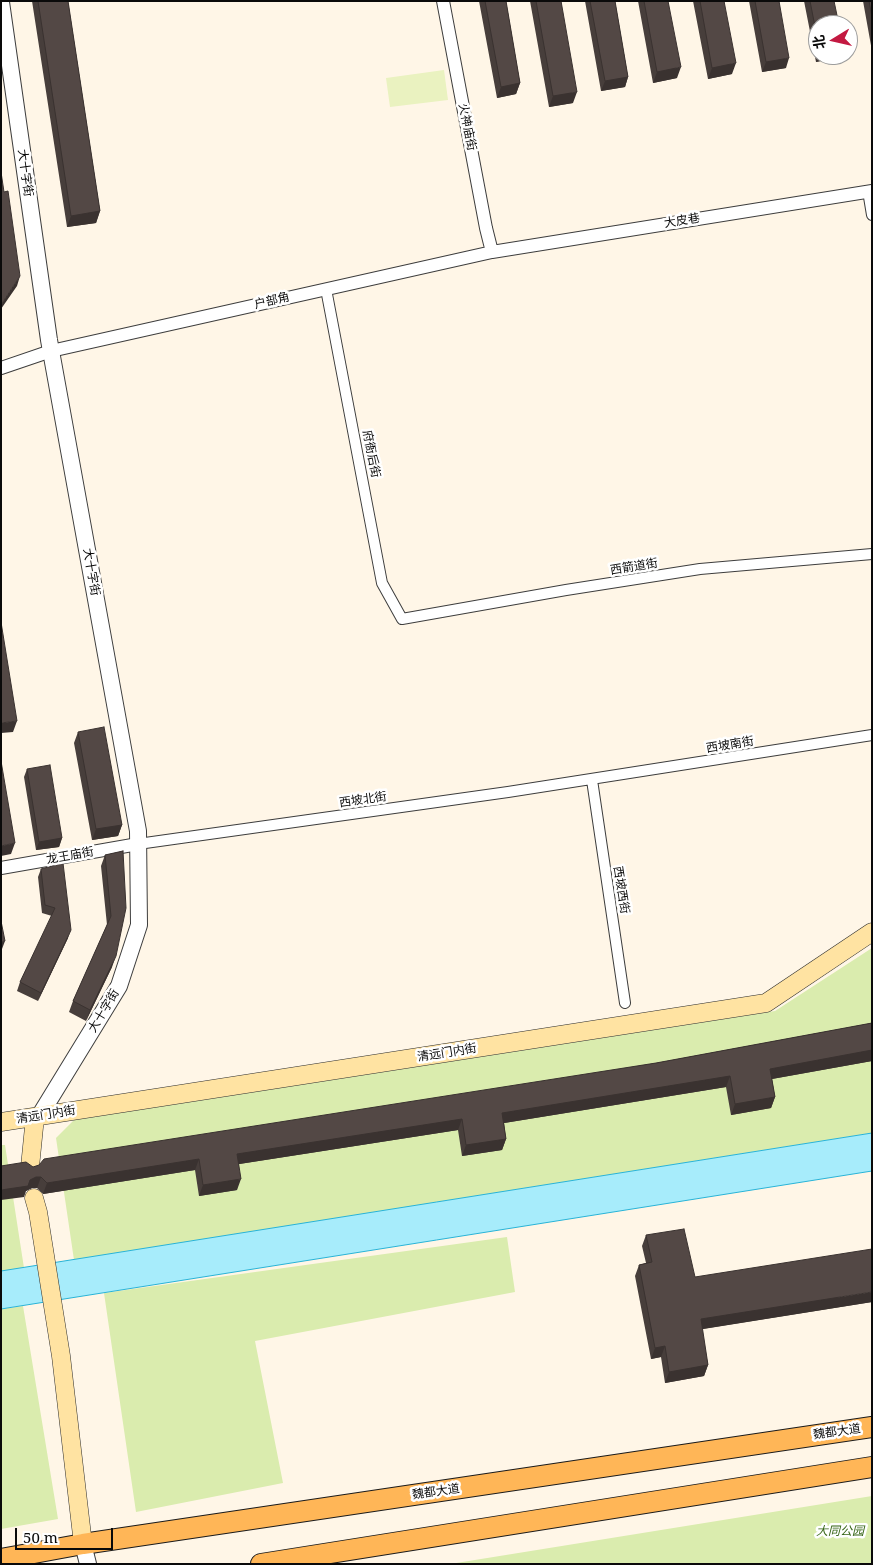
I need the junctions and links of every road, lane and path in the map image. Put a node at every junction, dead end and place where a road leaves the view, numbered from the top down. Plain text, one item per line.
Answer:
1 (443, 1) edge
2 (1, 2) edge
3 (870, 191) edge
4 (872, 215) edge
5 (492, 252) junction
6 (326, 289) junction
7 (51, 351) junction
8 (1, 368) edge
9 (872, 554) edge
10 (402, 620) joint
11 (872, 735) edge
12 (592, 780) junction
13 (138, 844) junction
14 (1, 868) edge
15 (872, 932) edge
16 (625, 1003) dead end
17 (35, 1117) junction
18 (1, 1122) edge
19 (30, 1167) edge
20 (36, 1205) dead end
21 (872, 1427) edge
22 (872, 1467) edge
23 (83, 1544) junction
24 (1, 1559) edge
25 (88, 1564) edge
26 (261, 1564) edge

1 - 5 street, 火神庙街
2 - 7 street, 大十字街
3 - 4 street
3 - 5 street, 大皮巷
5 - 6 street, 户部角
6 - 7 street, 户部角
6 - 10 street, 府衙后街
7 - 8 street, 户部角
7 - 13 street, 大十字街
9 - 10 street, 西箭道街
11 - 12 street, 西坡南街
12 - 13 street, 西坡北街
12 - 16 street, 西坡西街
13 - 14 street, 龙王庙街
13 - 17 street, 大十字街
15 - 17 main road, 清远门内街
17 - 18 main road, 清远门内街
17 - 19 main road
20 - 23 main road
21 - 23 main road, 魏都大道
22 - 26 main road
23 - 24 main road, 魏都大道
23 - 25 street

